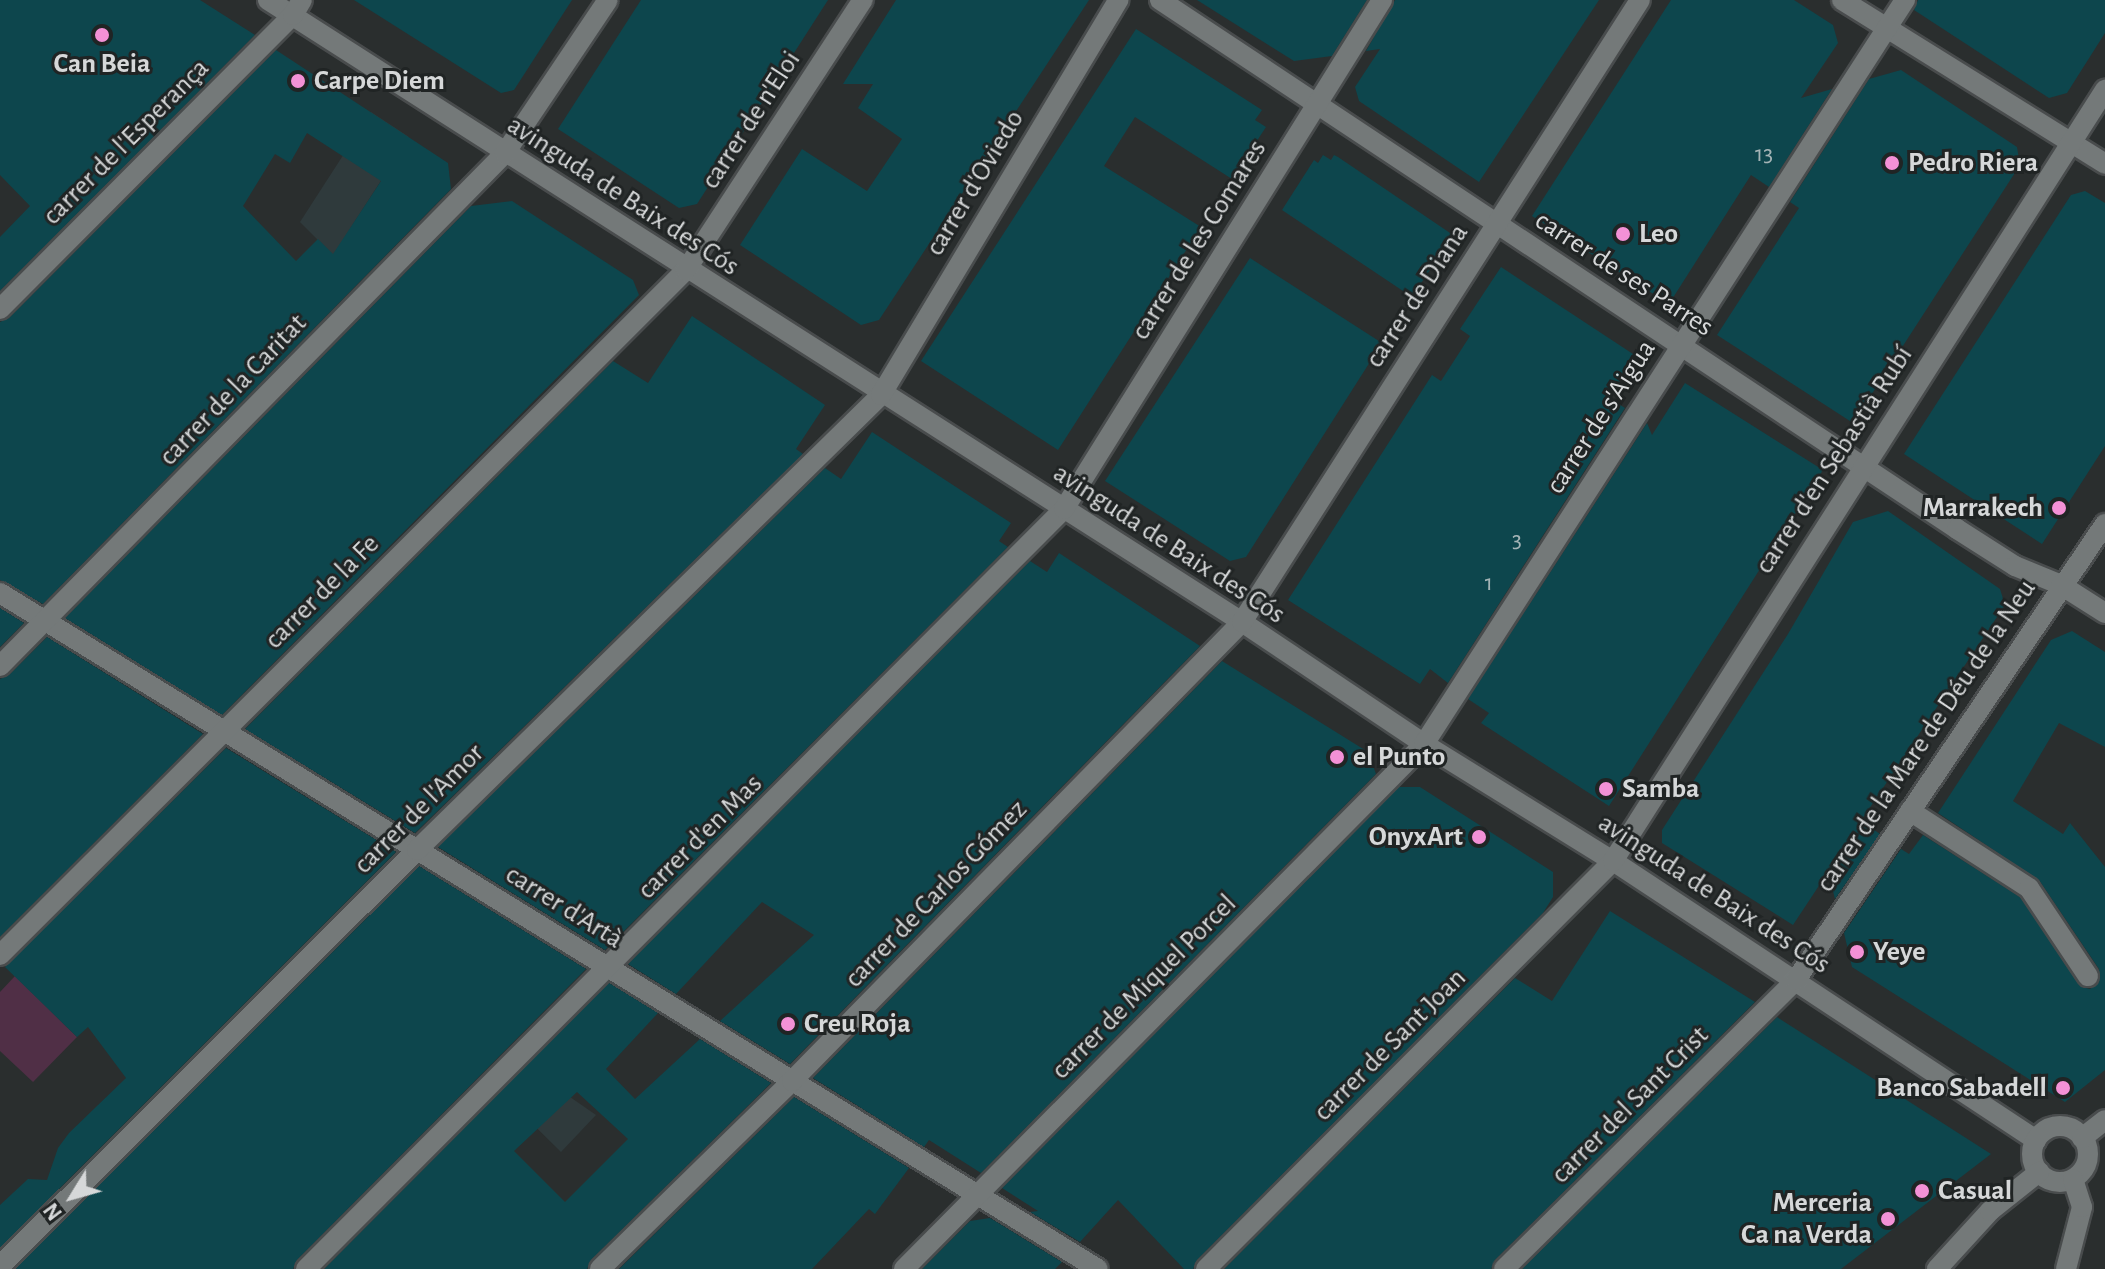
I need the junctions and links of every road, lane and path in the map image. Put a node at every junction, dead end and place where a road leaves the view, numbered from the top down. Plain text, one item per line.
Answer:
1 (268, 0) edge
2 (608, 0) edge
3 (863, 0) edge
4 (1118, 0) edge
5 (1160, 0) edge
6 (1382, 0) edge
7 (1640, 0) edge
8 (1842, 0) edge
9 (1905, 0) edge
10 (298, 8) edge
11 (1887, 28) junction
12 (2105, 90) edge
13 (1317, 104) junction
14 (2072, 143) junction
15 (505, 153) junction
16 (2105, 164) edge
17 (1497, 223) junction
18 (686, 270) junction
19 (0, 309) edge
20 (1680, 345) junction
21 (881, 395) junction
22 (1864, 464) junction
23 (1064, 509) junction
24 (2105, 524) edge
25 (2061, 585) junction
26 (0, 593) edge
27 (2105, 613) edge
28 (45, 621) junction
29 (1242, 622) junction
30 (0, 666) edge
31 (223, 730) junction
32 (1424, 744) junction
33 (1910, 811) junction
34 (417, 850) junction
35 (1613, 861) junction
36 (0, 955) edge
37 (609, 968) junction
38 (2088, 976) dead end
39 (1796, 980) junction
40 (792, 1081) junction
41 (2105, 1120) edge
42 (2082, 1138) junction
43 (2036, 1140) junction
44 (2039, 1172) junction
45 (2088, 1172) edge
46 (978, 1195) junction
47 (0, 1266) edge
48 (306, 1269) edge
49 (600, 1269) edge
50 (904, 1269) edge
51 (1098, 1269) edge
52 (1206, 1269) edge
53 (1504, 1269) edge
54 (1937, 1269) edge
55 (2066, 1269) edge

1 - 10 street, avinguda de Baix des Cós
2 - 15 street, carrer de la Caritat
3 - 18 street, carrer de n'Eloi
4 - 21 street, carrer d'Oviedo
5 - 13 street, carrer de ses Parres
6 - 13 street, carrer de les Comares
7 - 17 street, carrer de Diana
8 - 11 street
9 - 11 street, carrer de s'Aigua
10 - 15 street, avinguda de Baix des Cós
10 - 19 street, carrer de l'Esperança
11 - 14 street
11 - 20 street, carrer de s'Aigua
12 - 14 street, carrer d'en Sebastià Rubí
13 - 17 street, carrer de ses Parres
13 - 23 street, carrer de les Comares
14 - 16 street
14 - 22 street, carrer d'en Sebastià Rubí
15 - 18 street, avinguda de Baix des Cós
15 - 28 street, carrer de la Caritat
17 - 20 street, carrer de ses Parres
17 - 29 street, carrer de Diana
18 - 21 street, avinguda de Baix des Cós
18 - 31 street, carrer de la Fe
20 - 22 street, carrer de ses Parres
20 - 32 street, carrer de s'Aigua
21 - 23 street, avinguda de Baix des Cós
21 - 34 street, carrer de l'Amor
22 - 25 street, carrer de ses Parres
22 - 35 street, carrer d'en Sebastià Rubí
23 - 29 street, avinguda de Baix des Cós
23 - 37 street, carrer d'en Mas
24 - 25 street, carrer de la Mare de Déu de la Neu
25 - 27 street, carrer de ses Parres
25 - 33 street, carrer de la Mare de Déu de la Neu
26 - 28 street, carrer d'Artà
28 - 30 street, carrer de la Caritat
28 - 31 street, carrer d'Artà
29 - 32 street, avinguda de Baix des Cós
29 - 40 street, carrer de Carlos Gómez
31 - 34 street, carrer d'Artà
31 - 36 street, carrer de la Fe
32 - 35 street, avinguda de Baix des Cós
32 - 46 street, carrer de Miquel Porcel
33 - 38 street
33 - 39 street, carrer de la Mare de Déu de la Neu
34 - 37 street, carrer d'Artà
34 - 47 street, carrer de l'Amor
35 - 39 street, avinguda de Baix des Cós
35 - 52 street, carrer de Sant Joan
37 - 40 street, carrer d'Artà
37 - 48 street, carrer d'en Mas
39 - 43 street, avinguda de Baix des Cós
39 - 53 street, carrer del Sant Crist
40 - 46 street, carrer d'Artà
40 - 49 street, carrer de Carlos Gómez
41 - 42 street
42 - 43 street
42 - 45 street
43 - 44 street
44 - 45 street
44 - 54 street
45 - 55 street
46 - 50 street, carrer de Miquel Porcel
46 - 51 street, carrer d'Artà

